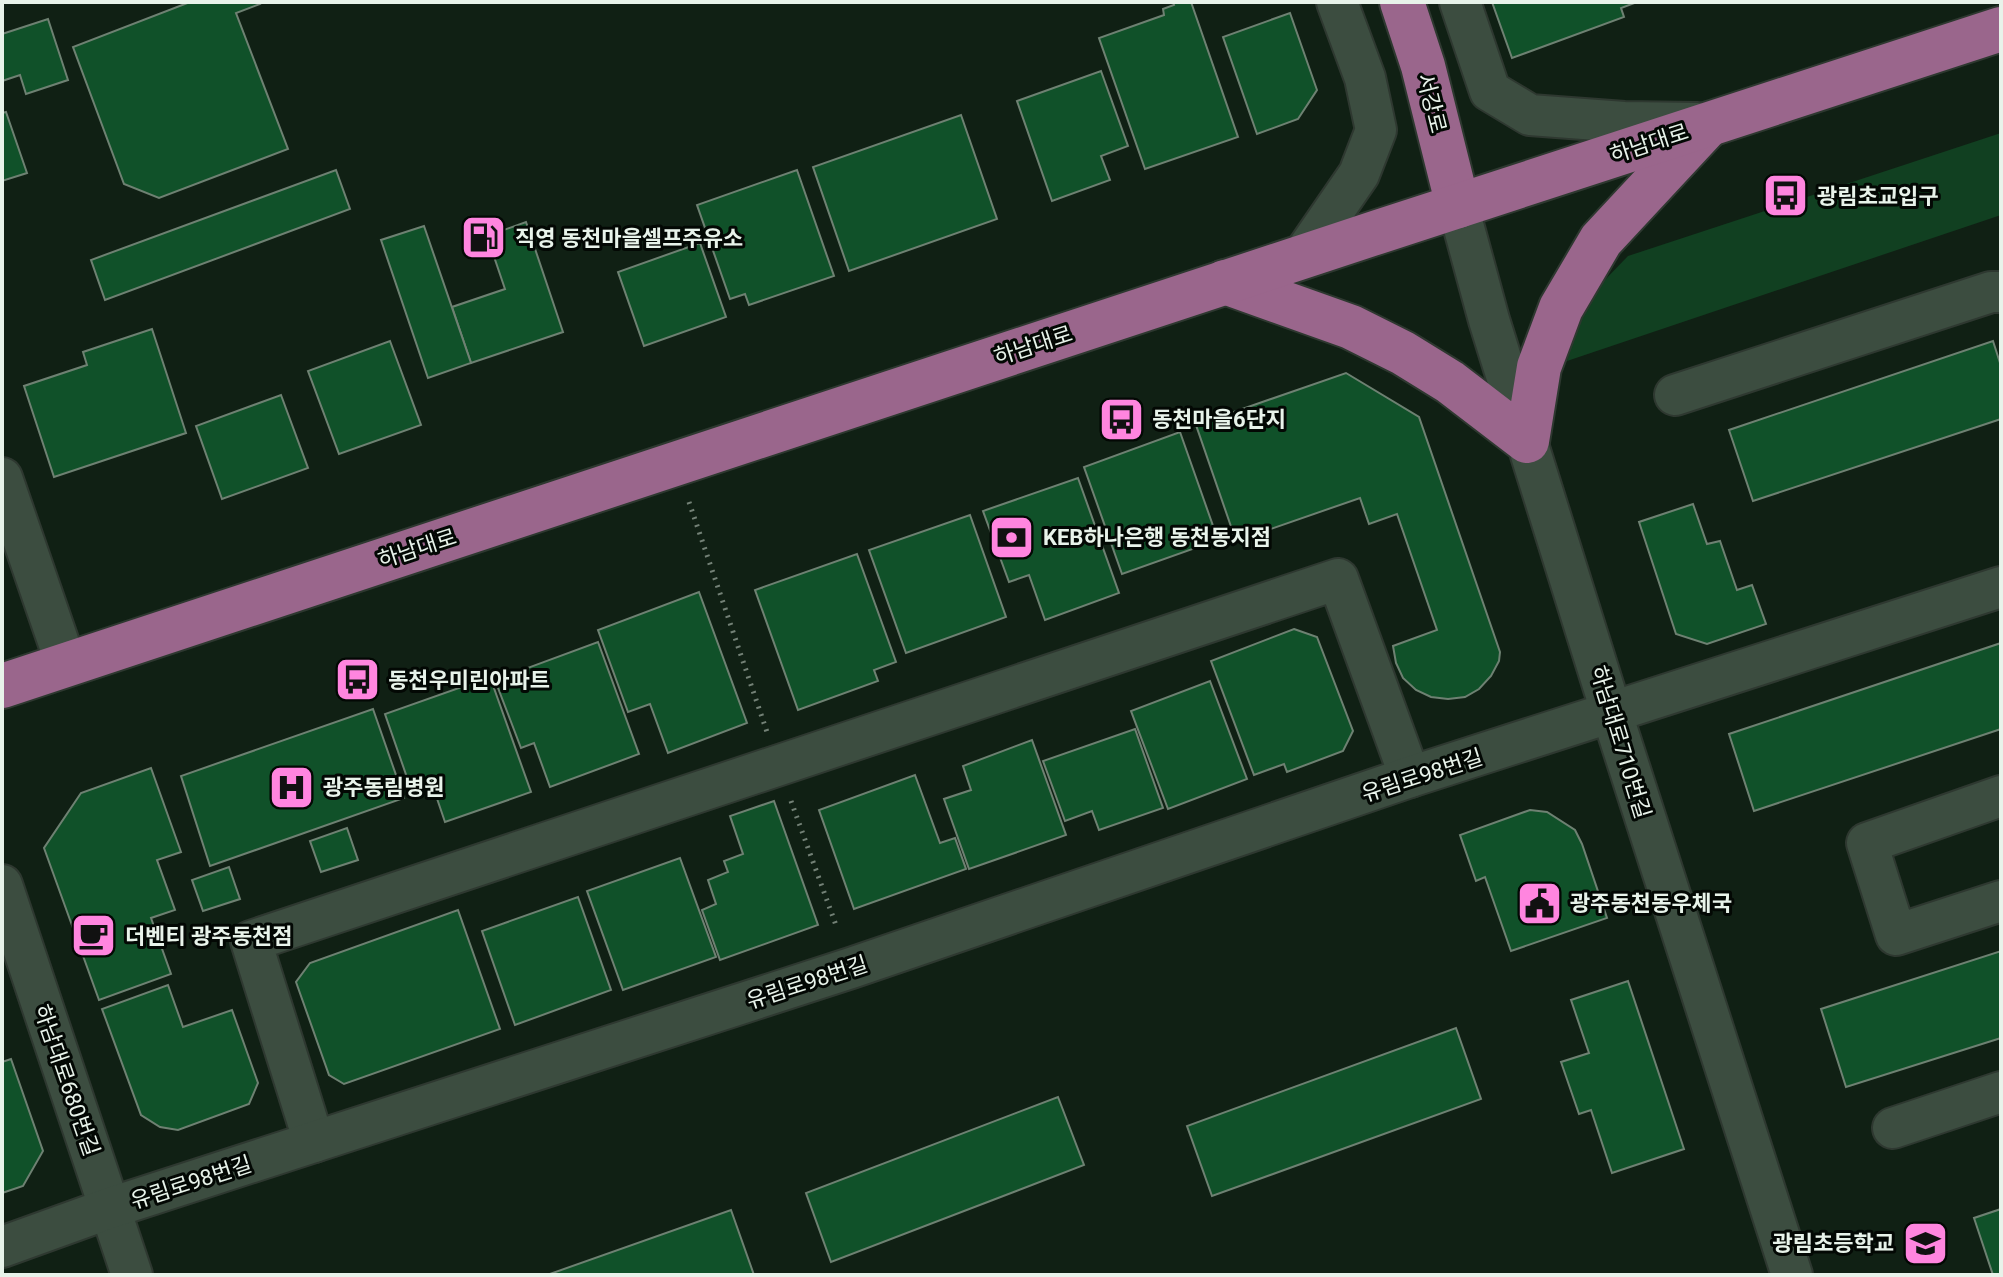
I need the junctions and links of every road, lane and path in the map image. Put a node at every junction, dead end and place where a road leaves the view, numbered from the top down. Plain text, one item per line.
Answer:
1 (1337, 2) edge
2 (1402, 2) edge
3 (1460, 2) edge
4 (2001, 29) edge
5 (1709, 124) junction
6 (1458, 206) junction
7 (1302, 257) junction
8 (1225, 282) junction
9 (2001, 292) edge
10 (1675, 395) dead end
11 (1527, 441) junction
12 (676, 463) junction
13 (2, 478) edge
14 (2001, 587) edge
15 (66, 664) junction
16 (2, 686) edge
17 (1612, 714) junction
18 (778, 766) junction
19 (1410, 777) junction
20 (2001, 796) edge
21 (2, 885) edge
22 (2001, 901) edge
23 (837, 928) dead end
24 (2001, 1092) edge
25 (1893, 1128) dead end
26 (314, 1142) junction
27 (110, 1208) junction
28 (2, 1247) edge
29 (132, 1275) edge
30 (1792, 1275) edge

1 - 7 street
2 - 6 main road, 서강로
3 - 5 street
4 - 5 main road, 하남대로
5 - 6 main road, 하남대로
5 - 11 main road
6 - 7 main road, 하남대로
6 - 11 street, 하남대로710번길
7 - 8 main road, 하남대로
8 - 11 main road
8 - 12 main road, 하남대로
9 - 10 street
11 - 17 street, 하남대로710번길
12 - 15 main road, 하남대로
12 - 18 path
13 - 15 street
14 - 17 street, 유림로98번길
15 - 16 main road, 하남대로
17 - 19 street, 유림로98번길
17 - 30 street, 하남대로710번길
18 - 19 street
18 - 23 path
18 - 26 street
19 - 26 street, 유림로98번길
20 - 22 street
21 - 27 street, 하남대로680번길
24 - 25 street
26 - 27 street, 유림로98번길
27 - 28 street, 유림로98번길
27 - 29 street, 하남대로680번길

